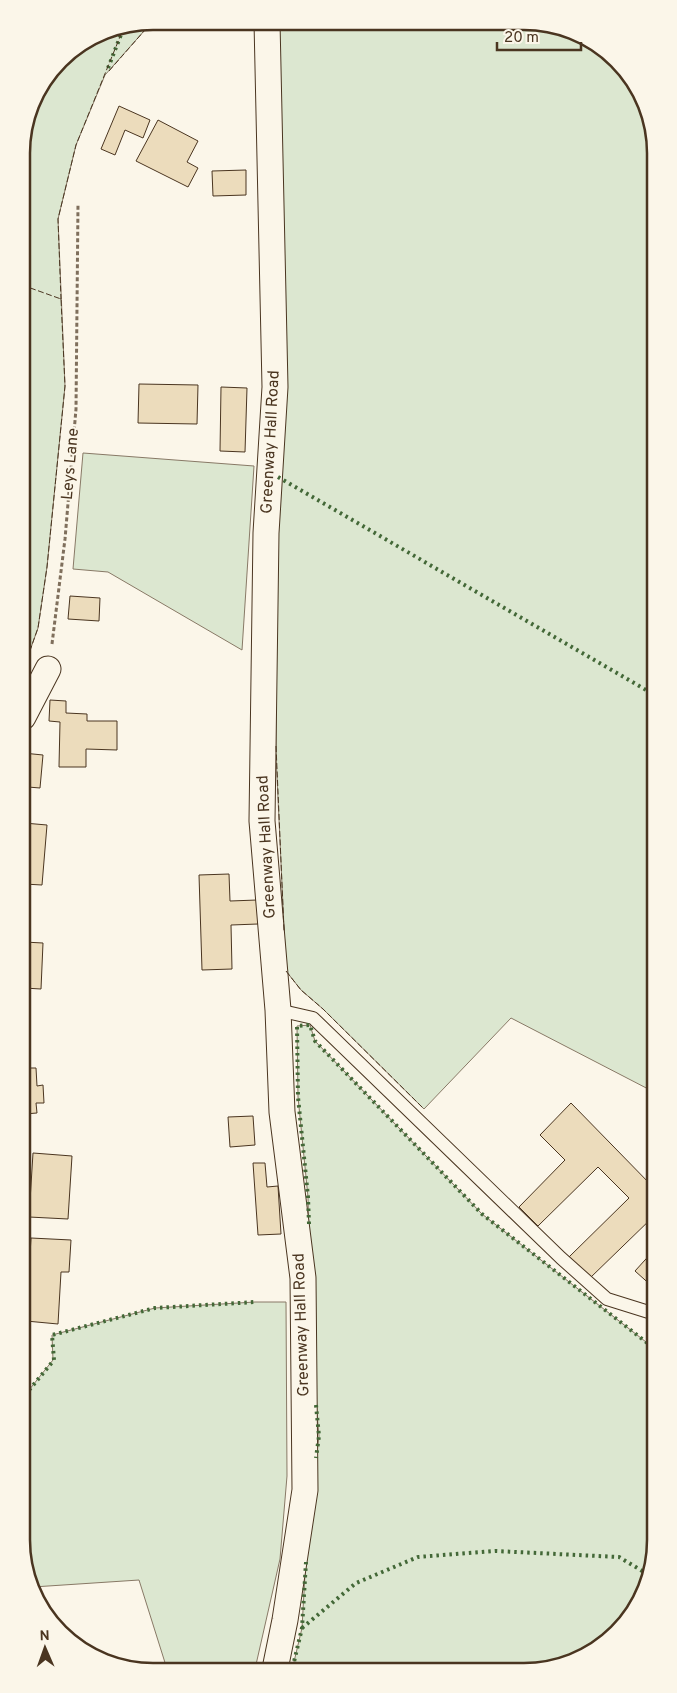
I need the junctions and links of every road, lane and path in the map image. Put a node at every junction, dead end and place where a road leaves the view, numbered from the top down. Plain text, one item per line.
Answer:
1 (266, 30) edge
2 (78, 204) dead end
3 (48, 669) joint
4 (30, 704) edge
5 (278, 1010) junction
6 (647, 1311) edge
7 (276, 1663) edge

1 - 5 street, Greenway Hall Road
2 - 3 path, Leys Lane
3 - 4 street
5 - 6 lane
5 - 7 street, Greenway Hall Road

